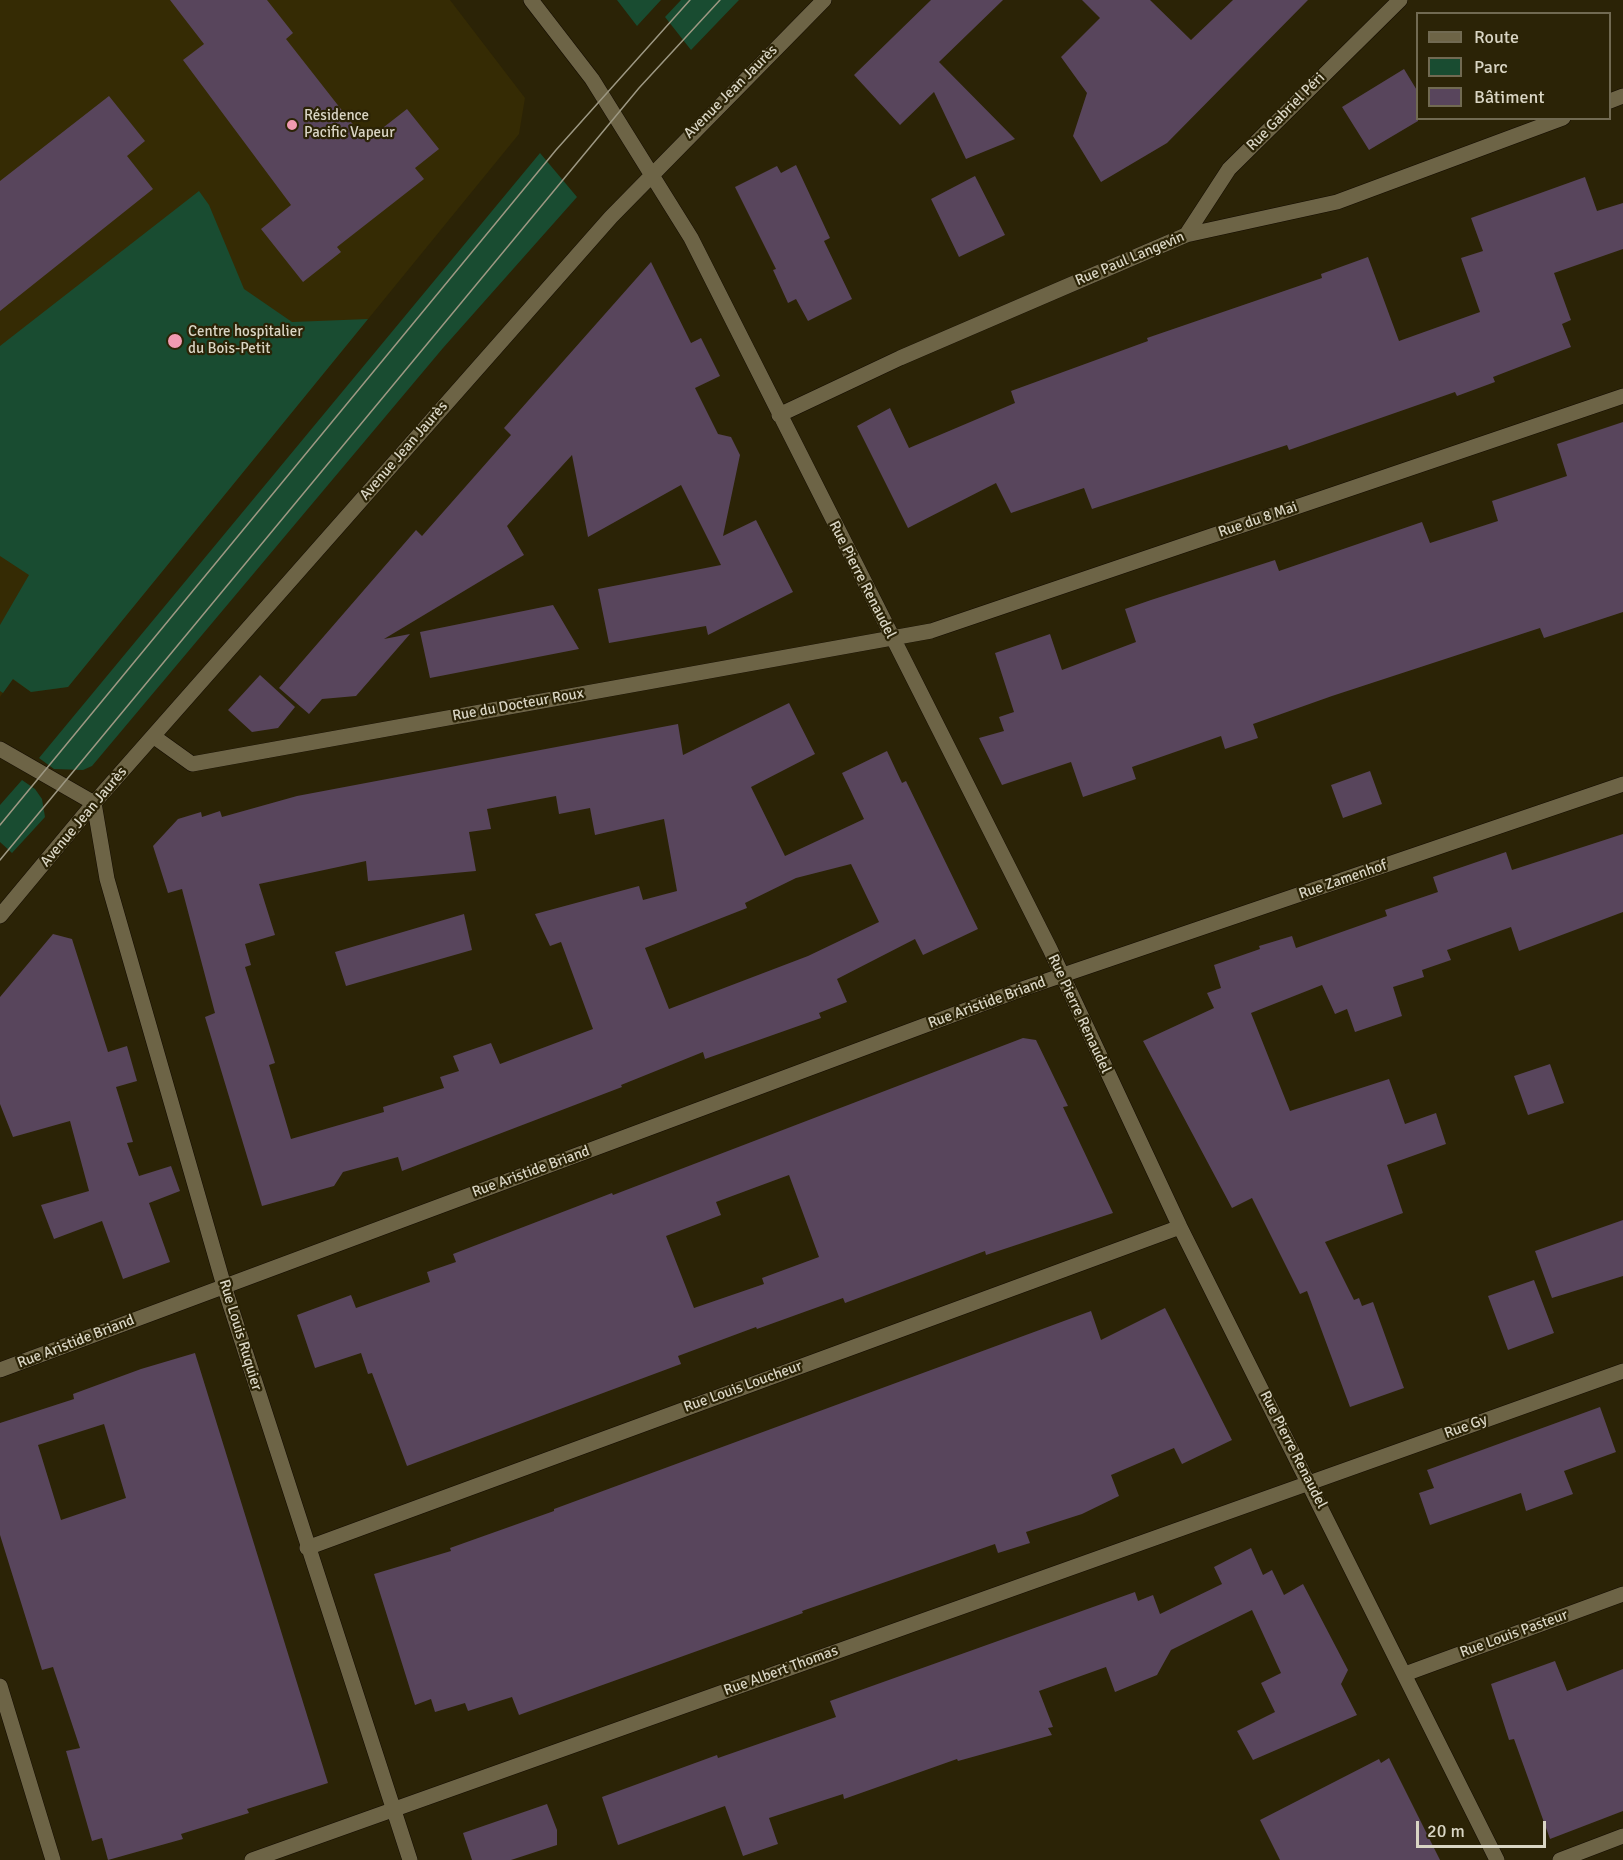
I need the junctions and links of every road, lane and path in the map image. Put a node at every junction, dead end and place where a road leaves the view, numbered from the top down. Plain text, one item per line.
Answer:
1 (531, 0) edge
2 (824, 0) edge
3 (1400, 0) edge
4 (1558, 120) edge
5 (651, 174) junction
6 (1186, 235) junction
7 (1623, 396) edge
8 (779, 415) junction
9 (891, 639) junction
10 (153, 736) junction
11 (0, 749) edge
12 (1623, 784) edge
13 (94, 803) junction
14 (0, 916) edge
15 (1063, 976) junction
16 (1180, 1227) junction
17 (224, 1286) junction
18 (0, 1370) edge
19 (1623, 1371) edge
20 (1309, 1483) junction
21 (307, 1548) junction
22 (1623, 1594) edge
23 (1405, 1674) junction
24 (0, 1686) edge
25 (394, 1808) junction
26 (1623, 1836) edge
27 (53, 1860) edge
28 (252, 1860) edge
29 (410, 1860) edge
30 (1497, 1860) edge
31 (1560, 1860) edge

1 - 5 street, Rue Pierre Renaudel
2 - 5 street, Avenue Jean Jaurès
3 - 6 street, Rue Gabriel Péri
4 - 6 street, Rue Paul Langevin
5 - 8 street, Rue Pierre Renaudel
5 - 10 street, Avenue Jean Jaurès
6 - 8 street, Rue Paul Langevin
7 - 9 street, Rue du 8 Mai
8 - 9 street, Rue Pierre Renaudel
9 - 10 street, Rue du Docteur Roux
9 - 15 street, Rue Pierre Renaudel
10 - 13 street, Avenue Jean Jaurès
11 - 13 street
12 - 15 street, Rue Zamenhof
13 - 14 street, Avenue Jean Jaurès
13 - 17 street, Rue Louis Ruquier
15 - 16 street, Rue Pierre Renaudel
15 - 17 street, Rue Aristide Briand
16 - 20 street, Rue Pierre Renaudel
16 - 21 street, Rue Louis Loucheur
17 - 18 street, Rue Aristide Briand
17 - 21 street, Rue Louis Ruquier
19 - 20 street, Rue Gy
20 - 23 street, Rue Pierre Renaudel
20 - 25 street, Rue Albert Thomas
21 - 25 street, Rue Louis Ruquier
22 - 23 street, Rue Louis Pasteur
23 - 30 street, Rue Pierre Renaudel
24 - 27 street
25 - 28 street, Rue Albert Thomas
25 - 29 street, Rue Louis Ruquier
26 - 31 street

